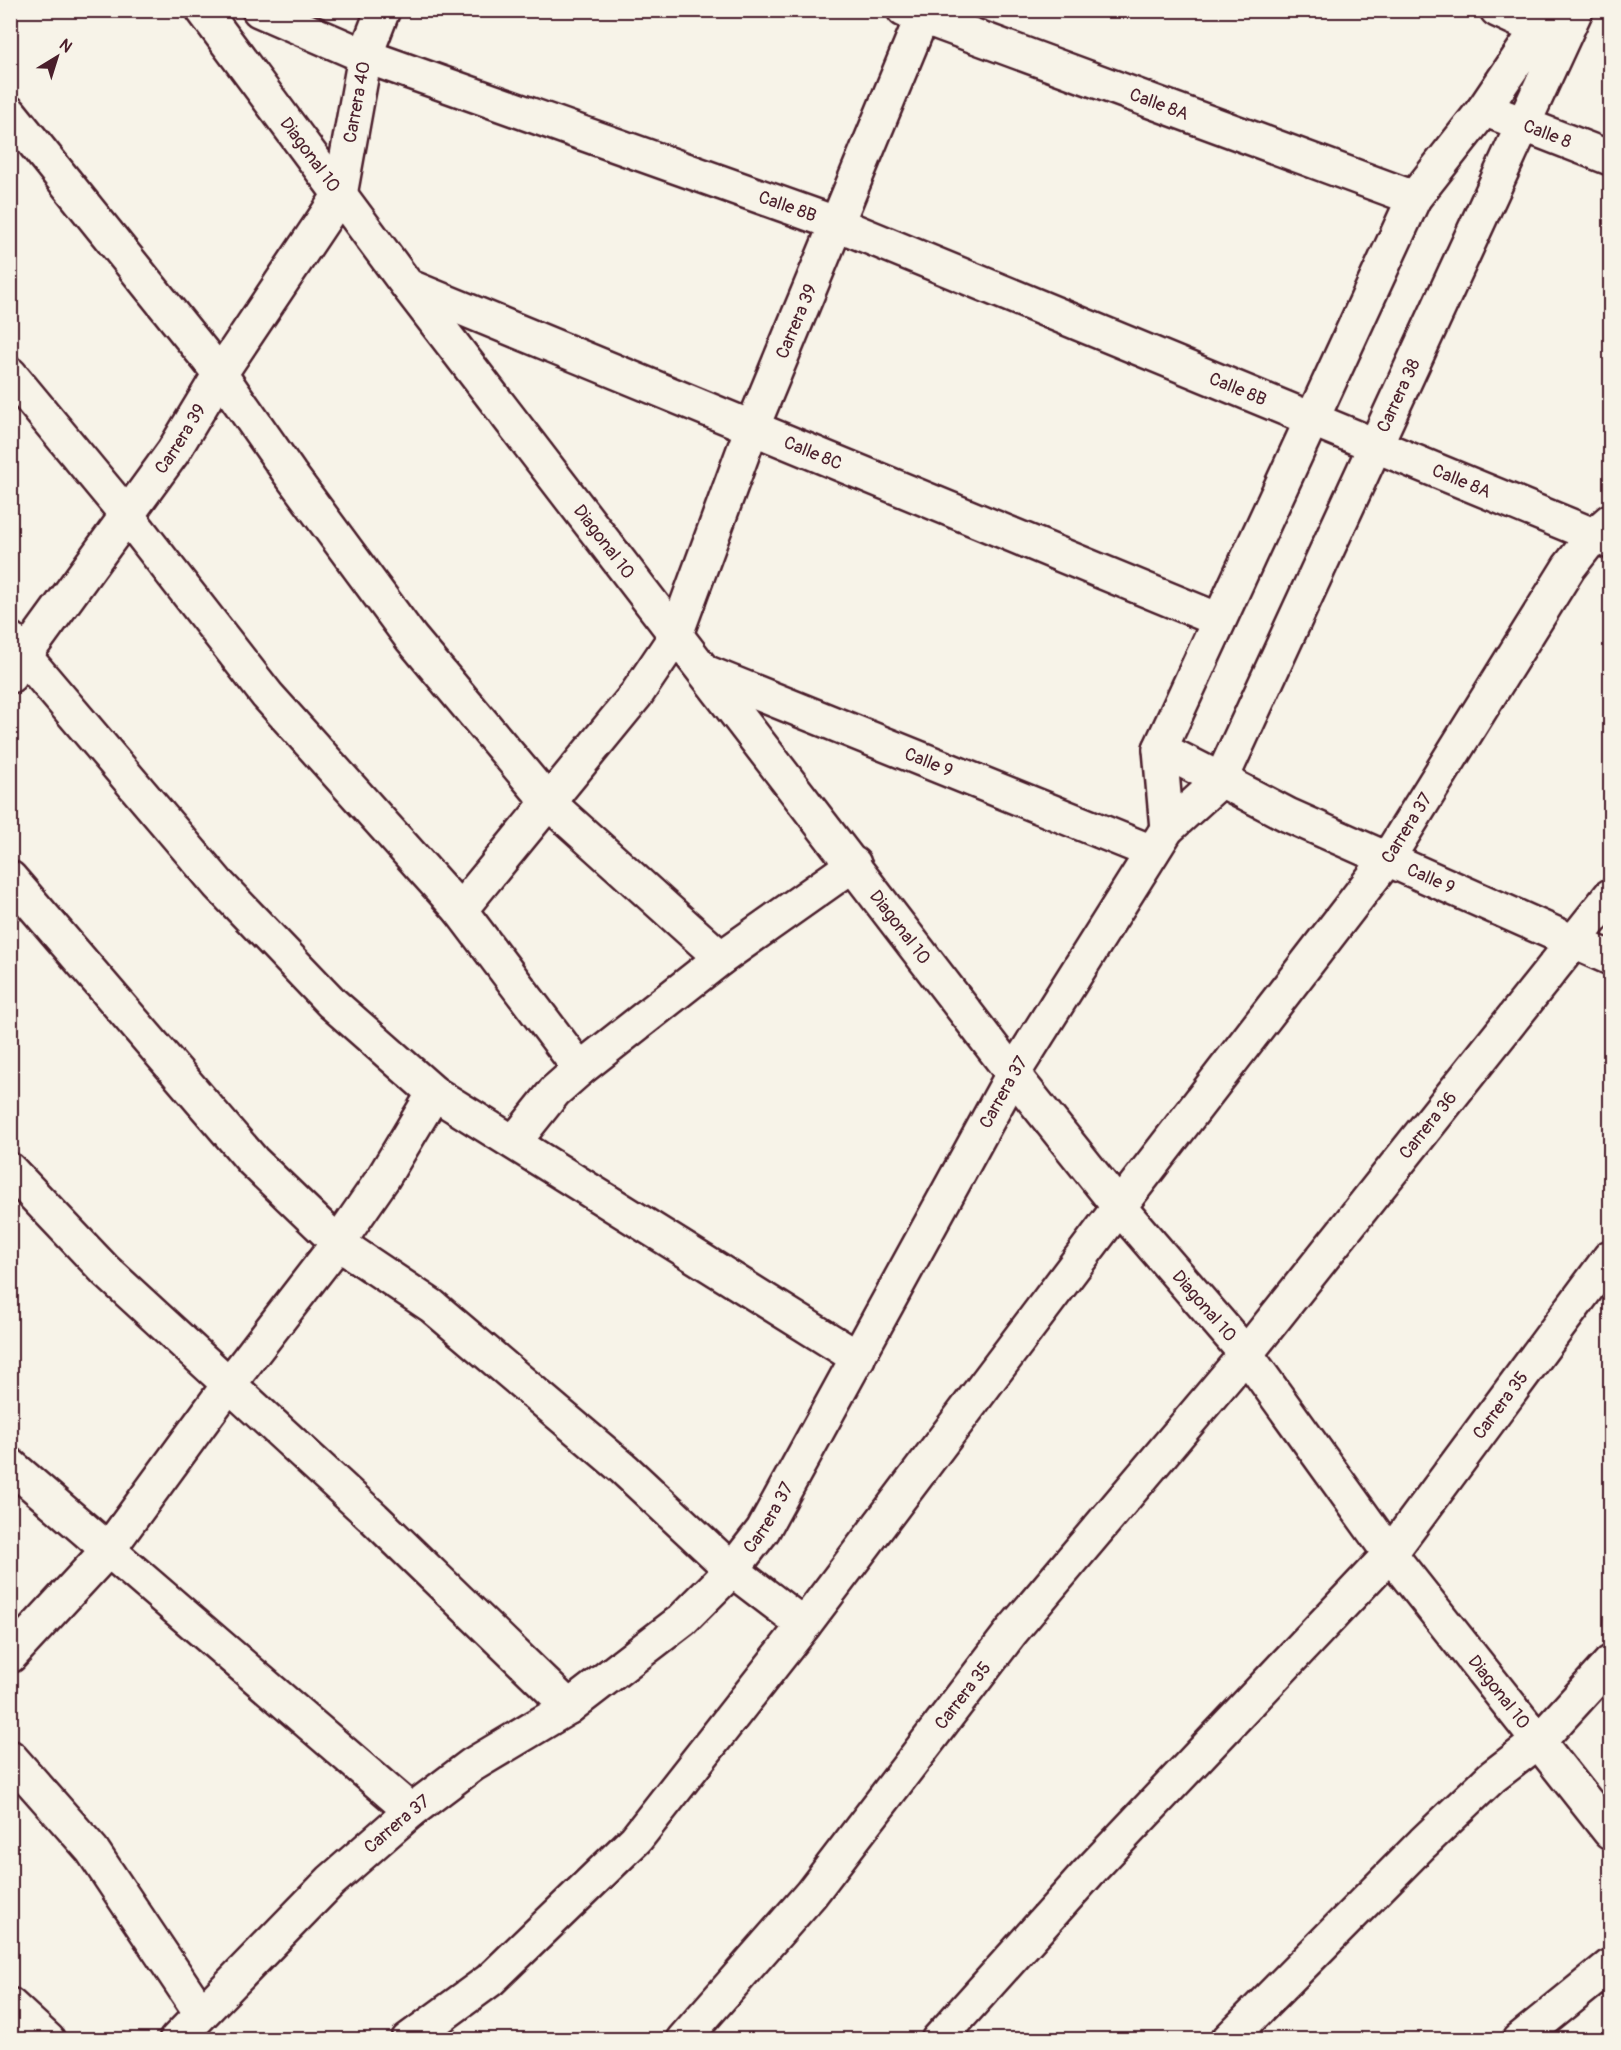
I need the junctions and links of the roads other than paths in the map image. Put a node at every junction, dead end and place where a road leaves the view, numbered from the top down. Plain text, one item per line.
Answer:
1 (203, 10) edge
2 (259, 10) edge
3 (382, 10) edge
4 (1497, 10) edge
5 (1576, 10) edge
6 (917, 13) edge
7 (1542, 20) edge
8 (365, 56) junction
9 (1484, 109) junction
10 (10, 113) edge
11 (1524, 124) junction
12 (1611, 158) edge
13 (340, 195) junction
14 (1414, 198) junction
15 (835, 223) junction
16 (407, 285) junction
17 (10, 374) edge
18 (220, 374) junction
19 (1311, 418) junction
20 (752, 428) junction
21 (1375, 444) junction
22 (126, 514) junction
23 (1605, 533) edge
24 (1219, 620) junction
25 (675, 637) junction
26 (15, 658) edge
27 (706, 672) junction
28 (1160, 749) junction
29 (1221, 780) junction
30 (549, 803) junction
31 (1159, 840) junction
32 (1388, 858) junction
33 (854, 864) junction
34 (10, 878) edge
35 (1611, 896) edge
36 (460, 910) junction
37 (1576, 942) junction
38 (721, 958) junction
39 (1611, 958) edge
40 (580, 1069) junction
41 (1013, 1074) junction
42 (434, 1093) junction
43 (515, 1141) junction
44 (10, 1170) edge
45 (1119, 1207) junction
46 (338, 1243) junction
47 (1611, 1257) edge
48 (1246, 1354) junction
49 (858, 1358) junction
50 (230, 1383) junction
51 (10, 1466) edge
52 (108, 1550) junction
53 (1390, 1554) junction
54 (732, 1570) junction
55 (804, 1625) junction
56 (10, 1656) edge
57 (1611, 1663) edge
58 (569, 1707) junction
59 (1540, 1740) junction
60 (10, 1757) edge
61 (411, 1810) junction
62 (1611, 1832) edge
63 (1611, 1966) edge
64 (201, 2013) junction
65 (14, 2014) edge
66 (48, 2040) edge
67 (176, 2040) edge
68 (408, 2040) edge
69 (683, 2040) edge
70 (938, 2040) edge
71 (1228, 2040) edge
72 (1519, 2040) edge

1 - 13 street, Diagonal 10
2 - 8 street, Calle 8B
3 - 8 street, Carrera 40
4 - 7 street
5 - 11 street, Carrera 38
6 - 14 street, Calle 8A
6 - 15 street, Carrera 39
7 - 9 street
8 - 13 street, Carrera 40
8 - 15 street, Calle 8B
9 - 11 street, Calle 8
9 - 14 street
10 - 18 street
11 - 12 street, Calle 8
11 - 21 street, Carrera 38
13 - 16 street, Diagonal 10
13 - 18 street, Carrera 39
14 - 19 street
15 - 19 street, Calle 8B
15 - 20 street, Carrera 39
16 - 20 street, Calle 8C
16 - 25 street, Diagonal 10
17 - 22 street
18 - 22 street, Carrera 39
18 - 30 street
19 - 21 street, Calle 8A
19 - 24 street
20 - 24 street, Calle 8C
20 - 25 street, Carrera 39
21 - 23 street, Calle 8A
21 - 29 street, Carrera 38
22 - 26 street, Carrera 39
22 - 36 street
23 - 32 street, Carrera 37
24 - 28 street
25 - 27 street, Diagonal 10
25 - 30 street, Carrera 39
26 - 42 street
27 - 31 street, Calle 9
27 - 33 street, Diagonal 10
28 - 29 street, Calle 9
28 - 31 street
29 - 31 street, Carrera 37
29 - 32 street, Calle 9
30 - 36 street, Carrera 39
30 - 38 street
31 - 41 street, Carrera 37
32 - 37 street, Calle 9
32 - 45 street, Carrera 37
33 - 38 street
33 - 41 street, Diagonal 10
34 - 46 street
35 - 37 street, Carrera 36
36 - 40 street
37 - 39 street, Calle 9
37 - 48 street, Carrera 36
38 - 40 street
40 - 43 street
41 - 45 street, Diagonal 10
41 - 49 street, Carrera 37
42 - 43 street
42 - 46 street
43 - 49 street
44 - 50 street
45 - 48 street, Diagonal 10
45 - 55 street, Carrera 37
46 - 50 street
46 - 54 street
47 - 53 street, Carrera 35
48 - 53 street, Diagonal 10
48 - 69 street, Carrera 35
49 - 54 street, Carrera 37
50 - 52 street
50 - 58 street
51 - 52 street
52 - 56 street
52 - 61 street
53 - 59 street, Diagonal 10
53 - 70 street, Carrera 35
54 - 55 street
54 - 58 street, Carrera 37
55 - 68 street, Carrera 37
57 - 59 street
58 - 61 street, Carrera 37
59 - 62 street, Diagonal 10
59 - 71 street
60 - 64 street
61 - 64 street, Carrera 37
63 - 72 street
64 - 67 street, Carrera 37
65 - 66 street

